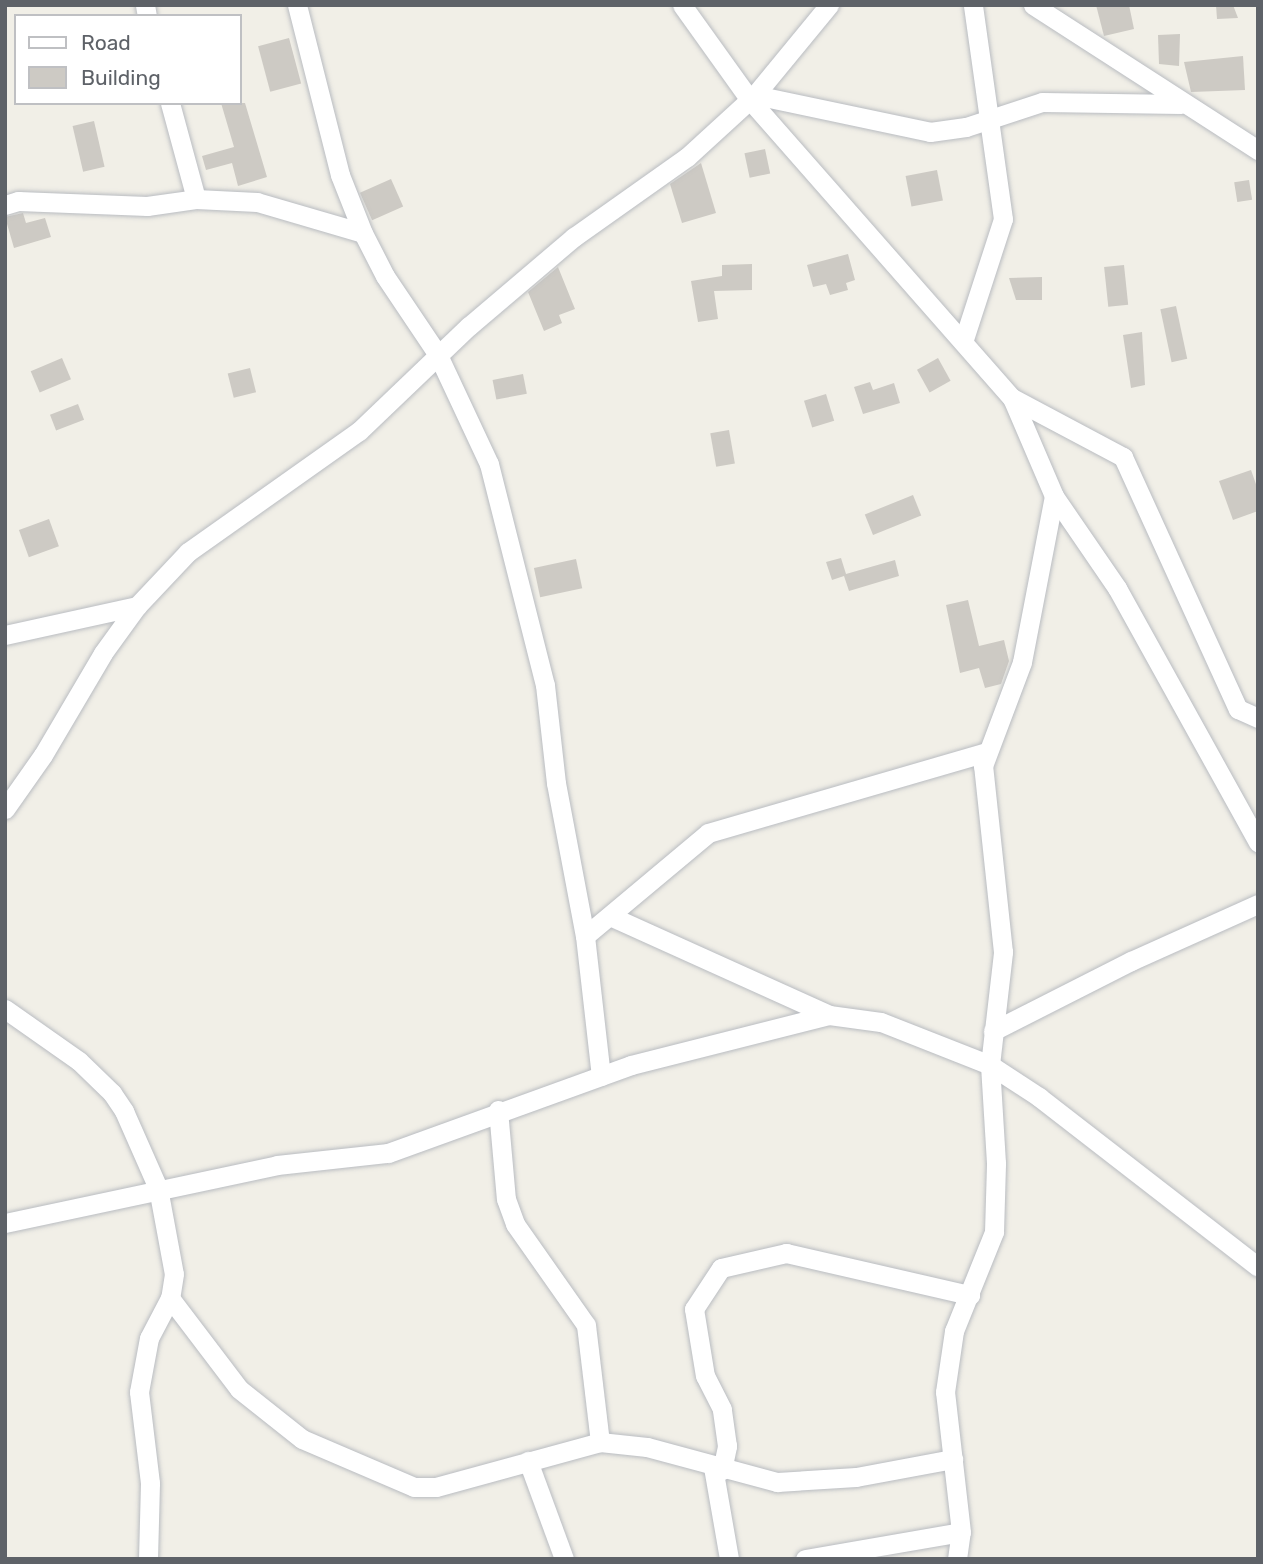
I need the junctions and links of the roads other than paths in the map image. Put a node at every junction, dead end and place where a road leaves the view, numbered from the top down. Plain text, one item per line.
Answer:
1 (297, 5) edge
2 (682, 5) edge
3 (830, 5) edge
4 (973, 5) edge
5 (1033, 5) edge
6 (752, 97) junction
7 (1181, 104) junction
8 (171, 105) edge
9 (989, 119) junction
10 (1258, 150) edge
11 (196, 199) junction
12 (5, 205) edge
13 (362, 233) junction
14 (964, 339) junction
15 (438, 355) junction
16 (1012, 398) junction
17 (1054, 496) junction
18 (137, 606) junction
19 (5, 635) edge
20 (1258, 718) edge
21 (987, 752) junction
22 (5, 808) edge
23 (1258, 842) edge
24 (1258, 904) edge
25 (610, 916) junction
26 (586, 936) junction
27 (5, 1009) edge
28 (829, 1015) junction
29 (993, 1031) junction
30 (990, 1065) junction
31 (601, 1076) junction
32 (498, 1110) junction
33 (158, 1188) junction
34 (5, 1223) edge
35 (1258, 1267) edge
36 (970, 1295) junction
37 (170, 1298) junction
38 (600, 1441) junction
39 (953, 1459) junction
40 (528, 1461) junction
41 (718, 1469) junction
42 (960, 1544) edge
43 (148, 1559) edge
44 (564, 1559) edge
45 (729, 1559) edge
46 (805, 1559) edge
47 (970, 1559) edge

1 - 13 street
2 - 6 street
3 - 6 street
4 - 9 street
5 - 7 street
6 - 9 street
6 - 14 street
6 - 15 street
7 - 9 street
7 - 10 street
8 - 11 street
9 - 14 street
11 - 12 street
11 - 13 street
13 - 15 street
14 - 16 street
15 - 18 street
15 - 26 street
16 - 17 street
16 - 20 street
17 - 21 street
17 - 23 street
18 - 19 street
18 - 22 street
21 - 25 street
21 - 29 street
24 - 29 street
25 - 26 street
25 - 28 street
26 - 31 street
27 - 33 street
28 - 30 street
28 - 31 street
29 - 30 street
30 - 35 street
30 - 36 street
31 - 32 street
32 - 33 street
32 - 38 street
33 - 34 street
33 - 37 street
36 - 39 street
36 - 41 street
37 - 40 street
37 - 43 street
38 - 40 street
38 - 41 street
39 - 41 street
39 - 42 street
40 - 44 street
41 - 45 street
42 - 46 street
42 - 47 street

